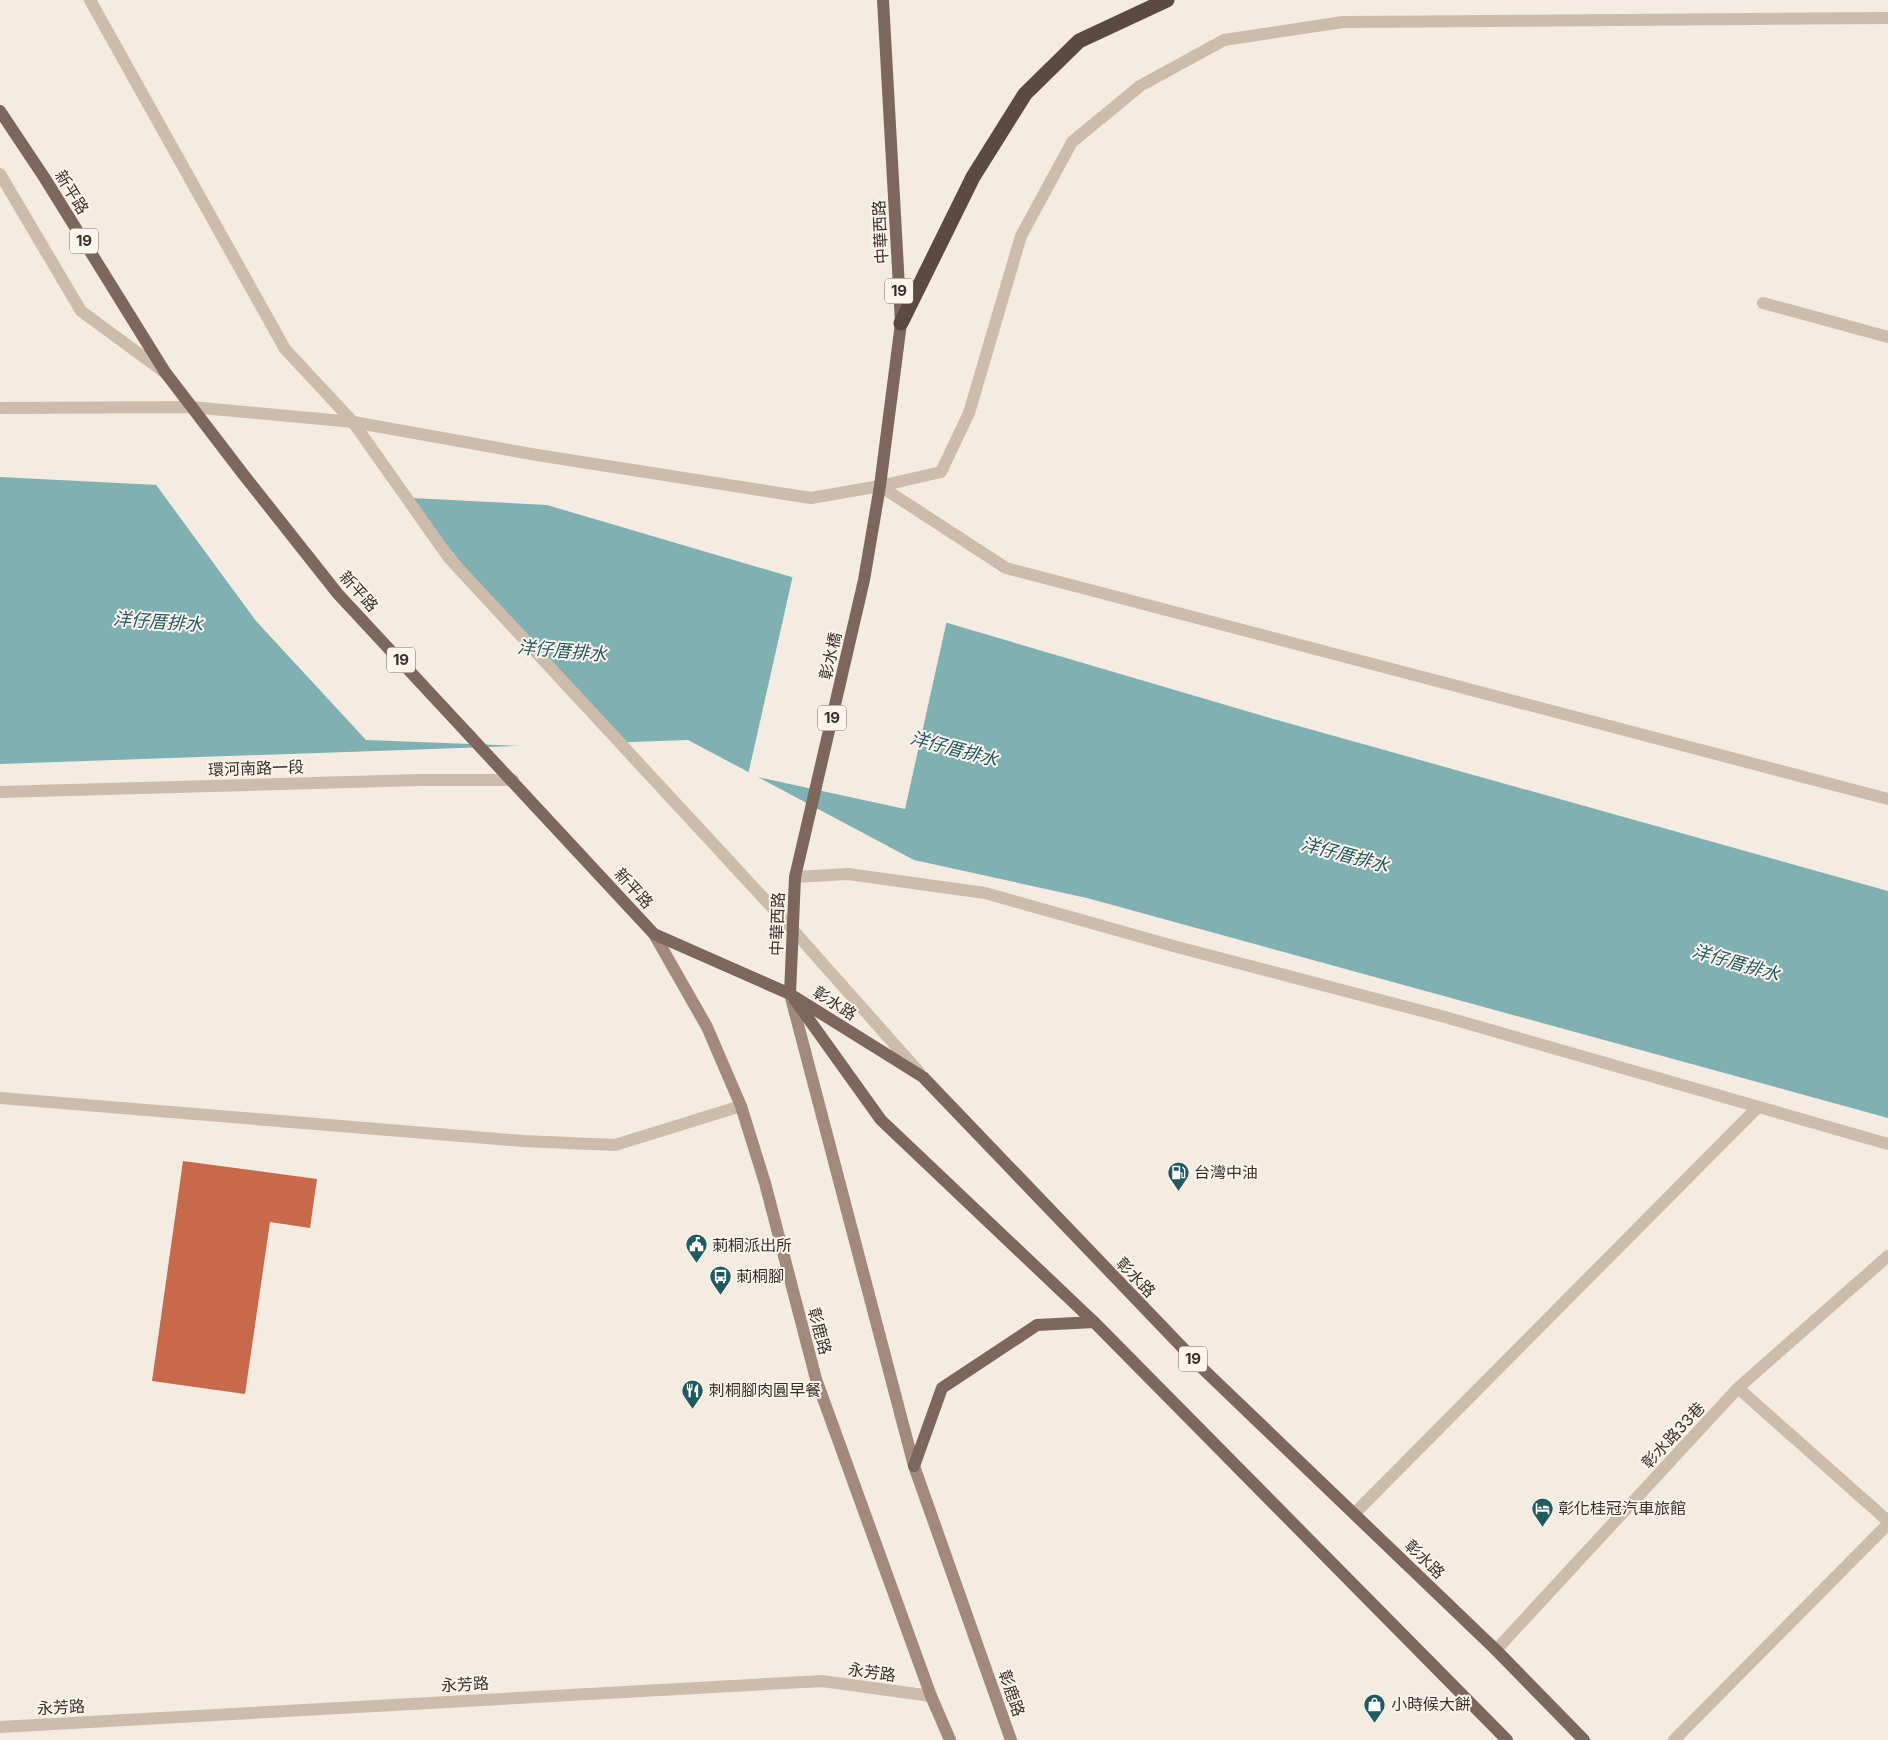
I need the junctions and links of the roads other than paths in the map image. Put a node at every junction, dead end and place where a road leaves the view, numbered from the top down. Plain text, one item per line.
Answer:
1 (90, 0) edge
2 (883, 0) edge
3 (1167, 0) edge
4 (1888, 18) edge
5 (0, 111) edge
6 (0, 174) edge
7 (1763, 304) dead end
8 (901, 323) junction
9 (1888, 337) edge
10 (165, 372) junction
11 (191, 407) junction
12 (0, 408) edge
13 (353, 422) junction
14 (880, 486) junction
15 (864, 580) joint
16 (513, 780) junction
17 (0, 792) edge
18 (1888, 799) edge
19 (800, 856) joint
20 (795, 877) junction
21 (793, 930) junction
22 (654, 934) junction
23 (790, 994) junction
24 (923, 1077) junction
25 (0, 1098) edge
26 (741, 1106) junction
27 (1757, 1108) junction
28 (1888, 1144) edge
29 (1888, 1256) edge
30 (1094, 1322) junction
31 (1738, 1388) junction
32 (914, 1466) junction
33 (1355, 1513) junction
34 (1888, 1523) edge
35 (1496, 1650) junction
36 (931, 1696) junction
37 (0, 1726) edge
38 (950, 1740) edge
39 (1011, 1740) edge
40 (1507, 1740) edge
41 (1584, 1740) edge
42 (1674, 1740) edge

1 - 13 street
2 - 8 main road, 中華西路 / 19
3 - 8 highway
4 - 14 street
5 - 10 main road, 新平路 / 19
6 - 10 street
7 - 9 street
8 - 14 main road, 中華西路 / 19
10 - 11 main road, 新平路 / 19
11 - 12 street
11 - 13 street
11 - 16 main road, 新平路 / 19
13 - 14 street
13 - 21 street
14 - 15 main road, 中華西路 / 19
14 - 18 street
15 - 19 main road, 彰水橋 / 19
16 - 17 street, 環河南路一段
16 - 22 main road, 新平路 / 19
19 - 20 main road, 中華西路 / 19
20 - 21 main road, 中華西路 / 19
20 - 27 street
21 - 23 main road, 中華西路 / 19
21 - 24 street
22 - 23 main road, 新平路 / 19
22 - 26 main road, 彰鹿路
23 - 24 main road, 彰水路 / 19
23 - 30 main road, 彰水路
23 - 32 main road, 彰鹿路
24 - 33 main road, 彰水路 / 19
25 - 26 street
26 - 36 main road, 彰鹿路
27 - 28 street
27 - 33 street
29 - 31 street, 彰水路33巷
30 - 32 main road
30 - 40 main road, 彰水路
31 - 34 street
31 - 35 street, 彰水路33巷
32 - 39 main road, 彰鹿路
33 - 35 main road, 彰水路 / 19
34 - 42 street
35 - 41 main road, 彰水路 / 19
36 - 37 street, 永芳路
36 - 38 main road, 彰鹿路

